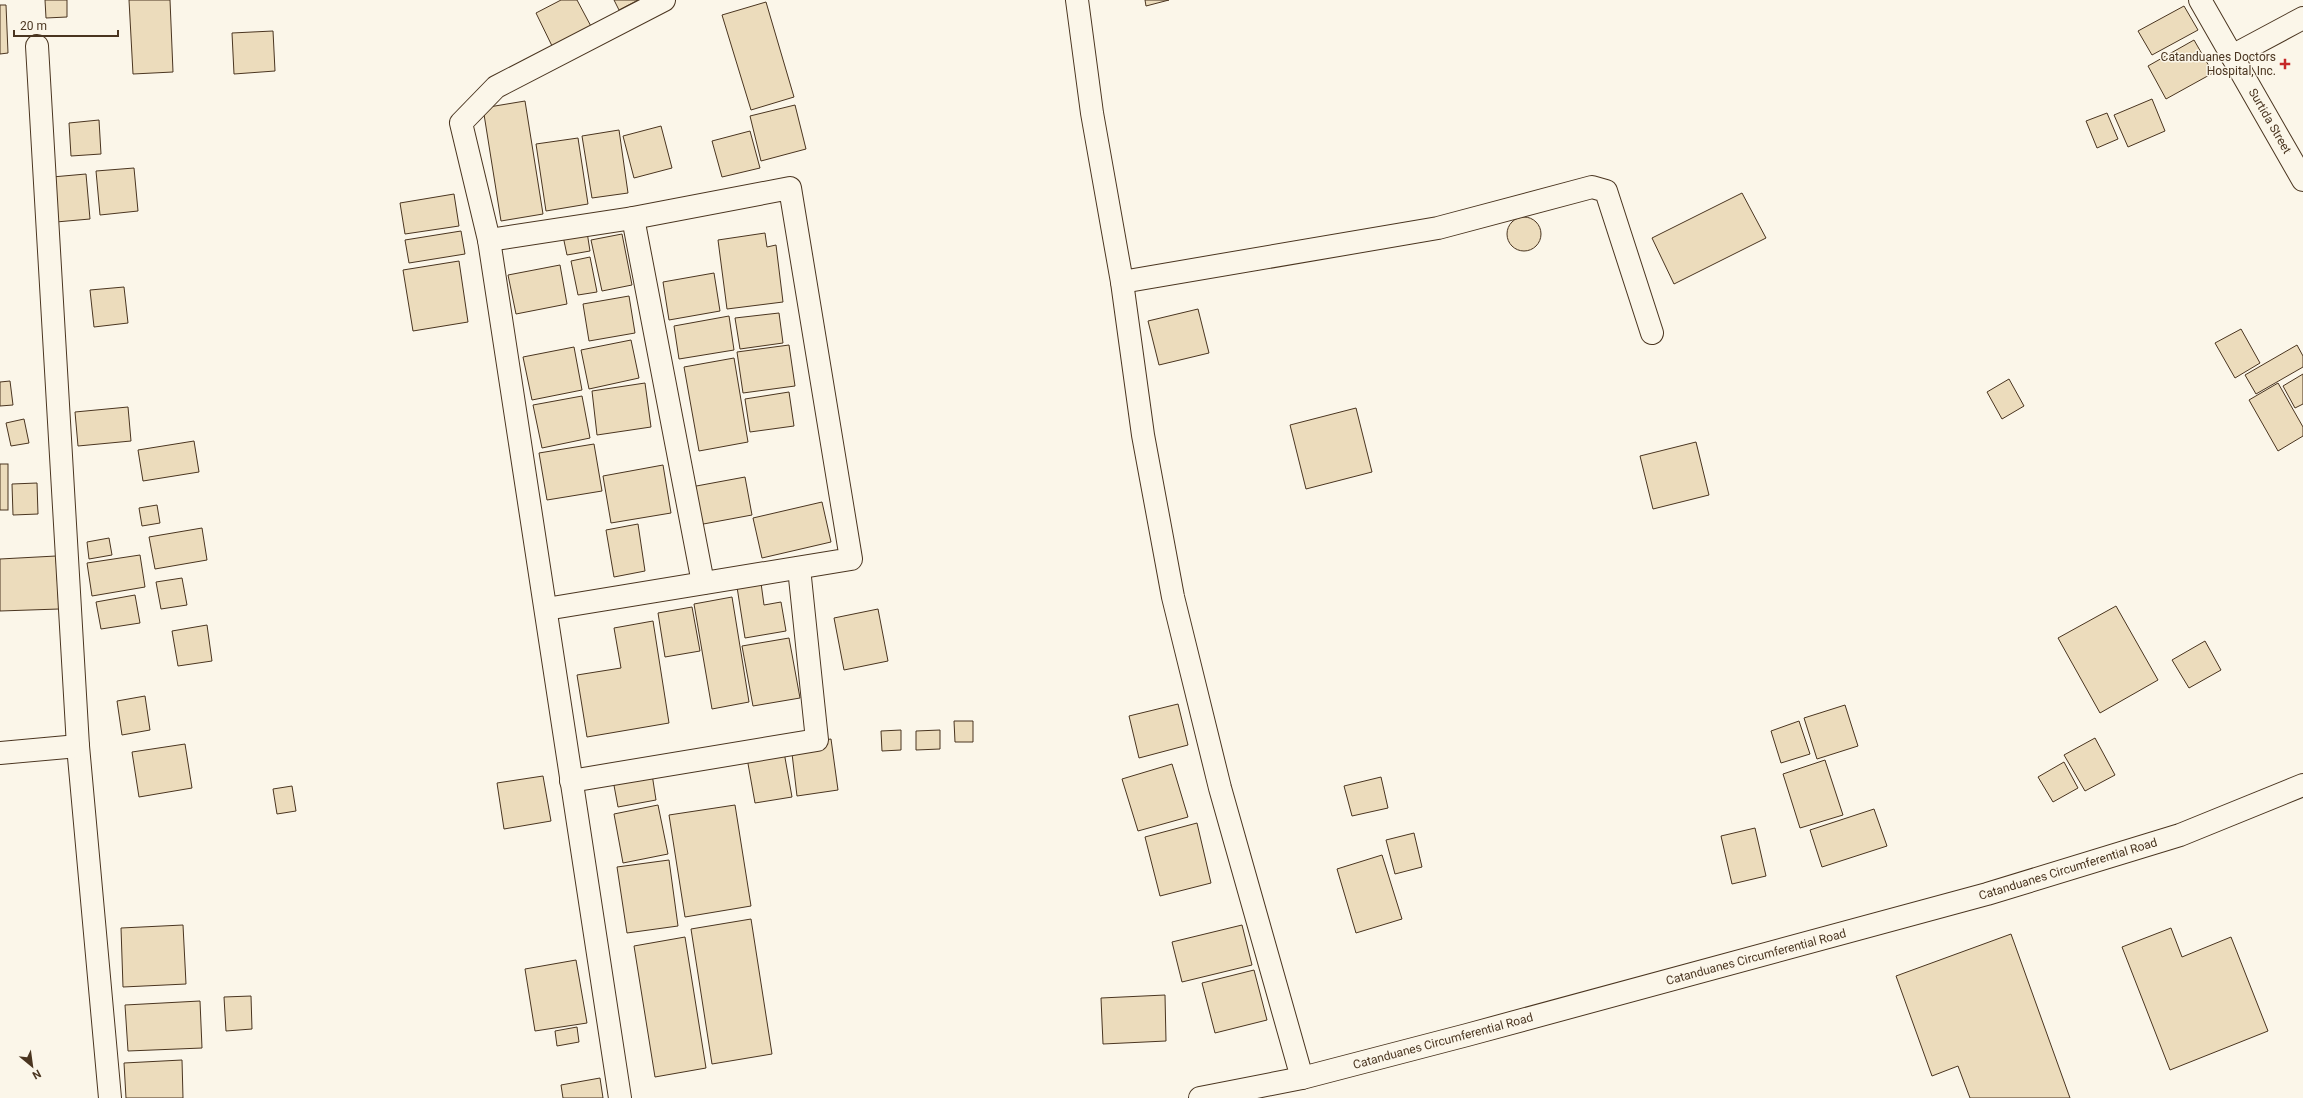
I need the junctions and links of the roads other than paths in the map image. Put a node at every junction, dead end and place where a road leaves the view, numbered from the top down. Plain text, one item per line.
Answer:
1 (664, 0) edge
2 (1077, 0) edge
3 (2200, 0) edge
4 (2303, 18) edge
5 (36, 46) dead end
6 (2232, 56) junction
7 (2303, 180) edge
8 (633, 218) junction
9 (489, 240) junction
10 (1122, 282) junction
11 (1652, 333) dead end
12 (798, 568) junction
13 (703, 583) junction
14 (546, 609) junction
15 (78, 746) junction
16 (0, 753) edge
17 (571, 780) junction
18 (2303, 785) edge
19 (1302, 1078) junction
20 (110, 1098) edge
21 (620, 1098) edge
22 (1200, 1098) edge

1 - 9 street
2 - 10 street
3 - 6 street, Surtida Street
4 - 6 street
5 - 15 street
6 - 7 street, Surtida Street
8 - 9 street
8 - 12 street
8 - 13 street
9 - 14 street
10 - 11 street
10 - 19 street
12 - 13 street
12 - 17 street
13 - 14 street
14 - 17 street
15 - 16 street
15 - 20 street
17 - 21 street
18 - 19 street, Catanduanes Circumferential Road
19 - 22 street, Catanduanes Circumferential Road

